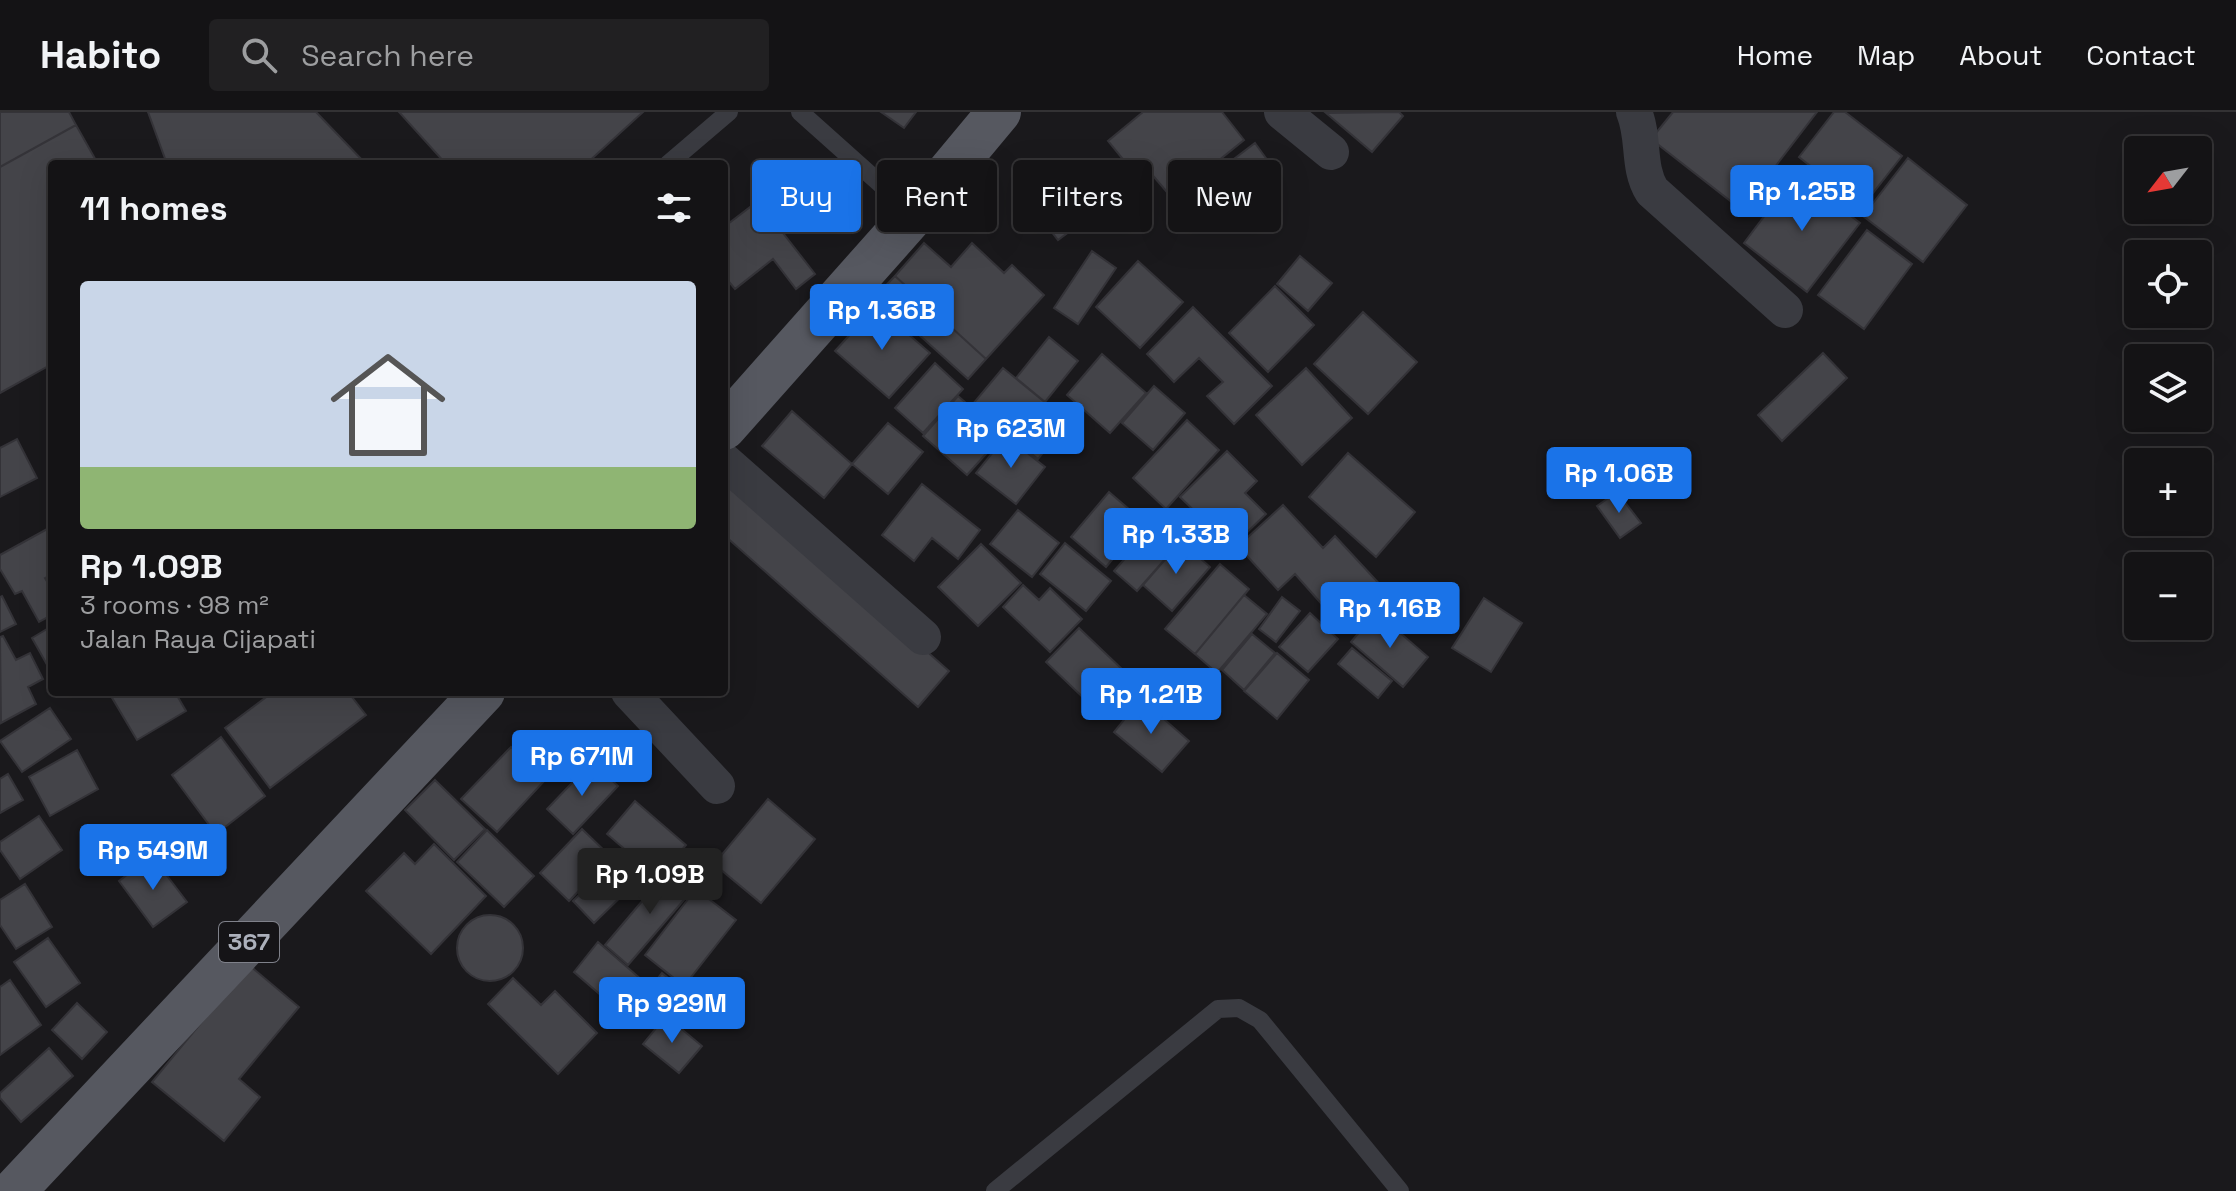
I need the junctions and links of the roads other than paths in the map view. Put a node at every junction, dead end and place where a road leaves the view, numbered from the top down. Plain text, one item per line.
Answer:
1 (729, 112) edge
2 (800, 112) edge
3 (999, 112) edge
4 (1282, 112) edge
5 (1634, 112) edge
6 (1331, 152) dead end
7 (673, 160) edge
8 (959, 160) edge
9 (877, 181) edge
10 (898, 232) edge
11 (1785, 310) dead end
12 (728, 423) edge
13 (728, 465) edge
14 (923, 637) dead end
15 (479, 696) edge
16 (633, 696) edge
17 (717, 786) dead end
18 (14, 1191) edge
19 (995, 1191) edge
20 (1400, 1191) edge

1 - 7 lane
2 - 9 lane
3 - 8 main road
4 - 6 street
5 - 11 street
10 - 12 main road
13 - 14 street
15 - 18 main road, 367
16 - 17 street
19 - 20 lane

